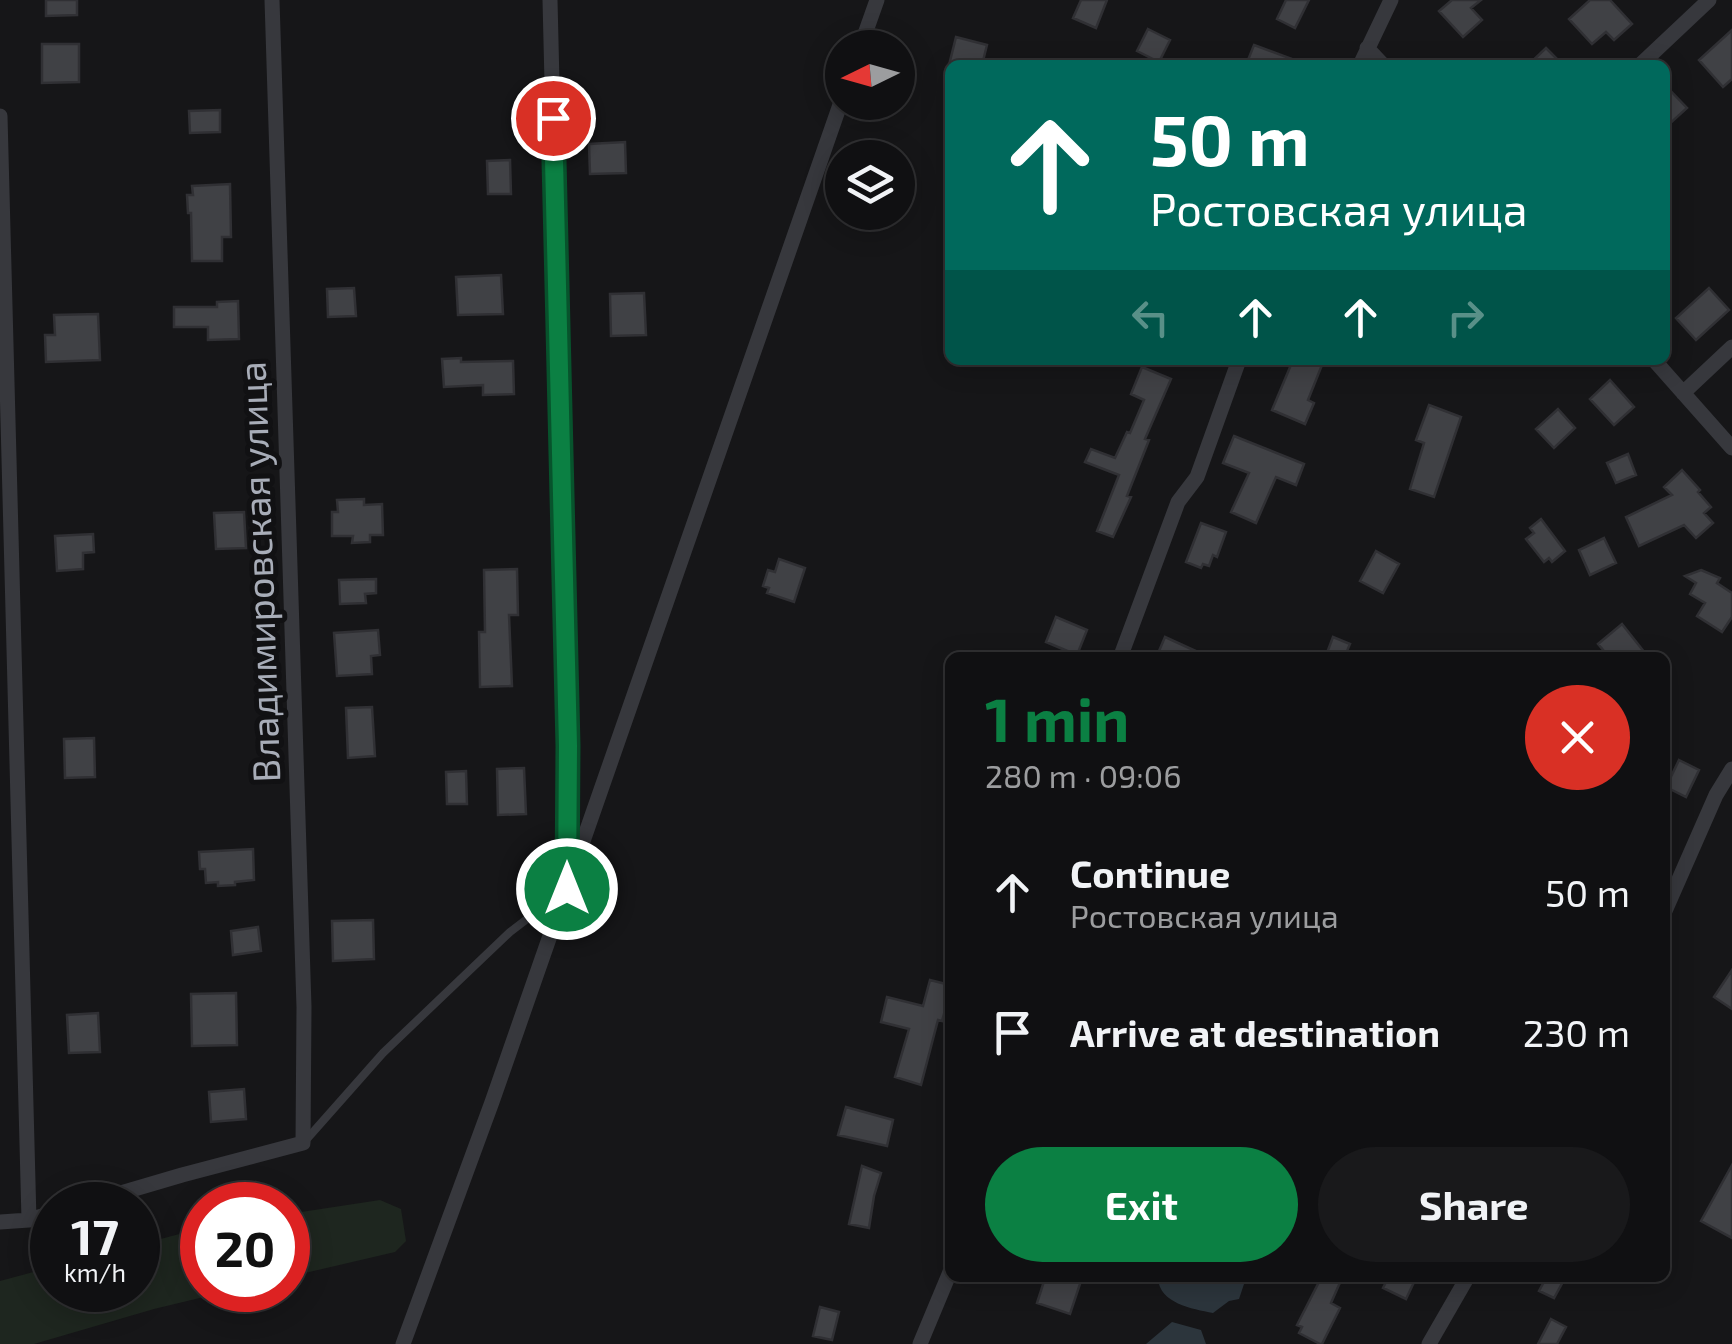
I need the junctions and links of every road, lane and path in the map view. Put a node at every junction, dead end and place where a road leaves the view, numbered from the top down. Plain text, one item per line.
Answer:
1 (272, 0) edge
2 (550, 0) edge
3 (877, 0) edge
4 (1391, 0) edge
5 (1709, 0) edge
6 (866, 30) edge
7 (1367, 48) junction
8 (1362, 60) edge
9 (1378, 60) edge
10 (1645, 60) edge
11 (0, 116) edge
12 (834, 120) edge
13 (1732, 347) edge
14 (1237, 365) edge
15 (1659, 365) edge
16 (1683, 392) junction
17 (1732, 448) edge
18 (1122, 652) edge
19 (568, 746) joint
20 (1732, 769) edge
21 (567, 889) junction
22 (1670, 900) edge
23 (303, 1143) junction
24 (156, 1182) edge
25 (29, 1220) joint
26 (0, 1222) edge
27 (946, 1282) edge
28 (1464, 1282) edge
29 (403, 1344) edge
30 (920, 1344) edge
31 (1428, 1344) edge

1 - 23 street, Владимировская улица
2 - 19 street
3 - 6 street
4 - 7 street
5 - 10 street
7 - 8 street
7 - 9 street
11 - 25 street
12 - 21 street
13 - 16 street
14 - 18 street
15 - 16 street
16 - 17 street
19 - 21 lane
20 - 22 street
21 - 23 lane
21 - 29 street
23 - 24 street
25 - 26 street
27 - 30 street
28 - 31 street

